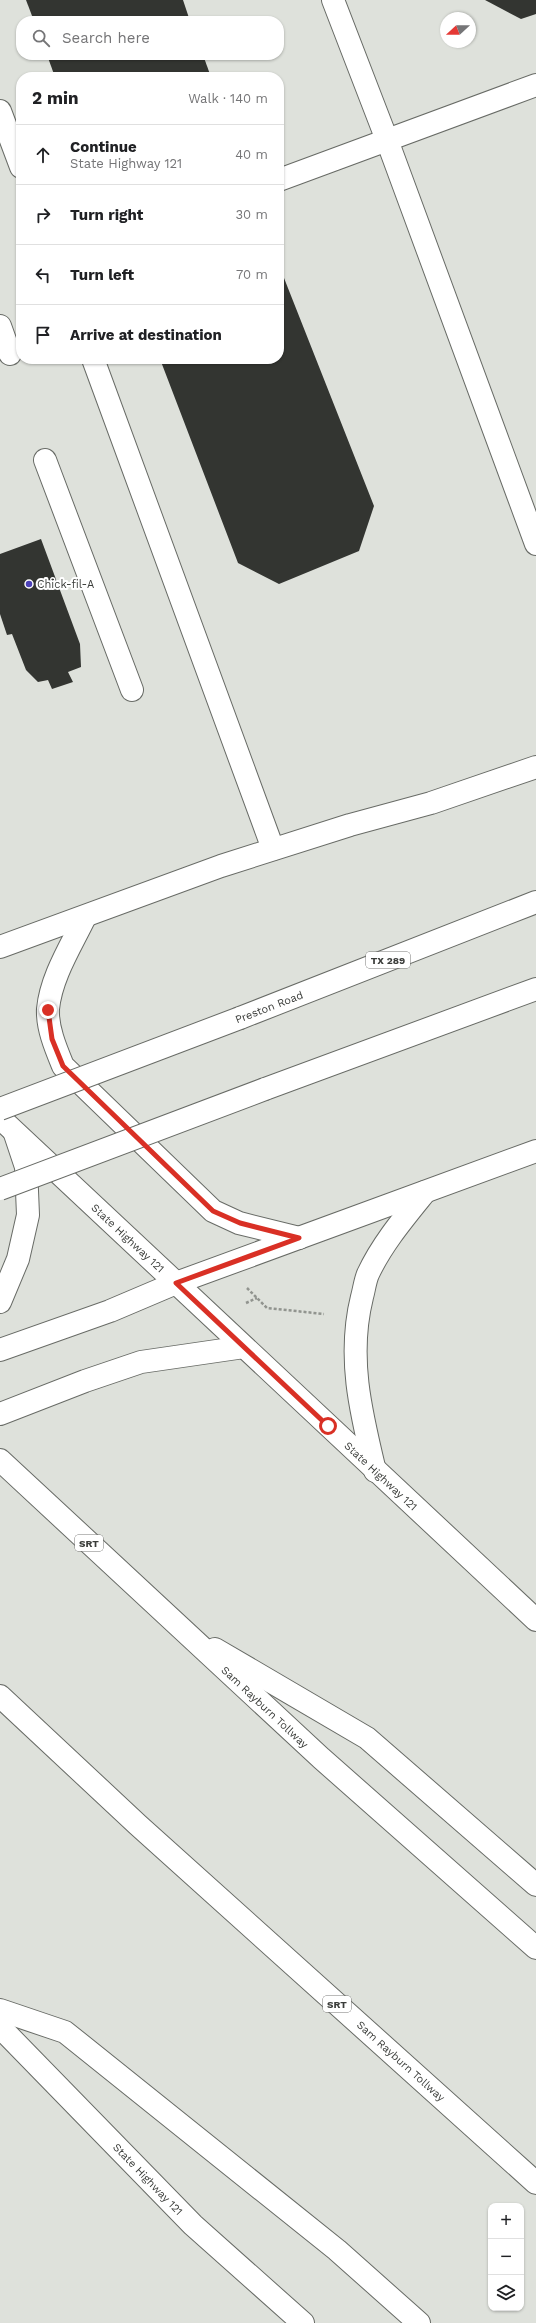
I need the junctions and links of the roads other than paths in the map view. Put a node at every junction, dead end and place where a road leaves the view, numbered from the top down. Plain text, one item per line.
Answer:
1 (333, 0) edge
2 (536, 85) edge
3 (0, 111) edge
4 (5, 140) edge
5 (387, 140) junction
6 (16, 159) edge
7 (284, 178) edge
8 (0, 326) edge
9 (10, 354) dead end
10 (95, 364) edge
11 (45, 460) dead end
12 (536, 544) edge
13 (132, 690) dead end
14 (536, 767) edge
15 (273, 849) junction
16 (536, 902) edge
17 (85, 917) junction
18 (0, 934) edge
19 (38, 934) junction
20 (0, 947) edge
21 (536, 989) edge
22 (0, 1109) edge
23 (7, 1125) edge
24 (536, 1150) edge
25 (0, 1189) edge
26 (424, 1192) junction
27 (299, 1238) junction
28 (176, 1283) junction
29 (0, 1302) edge
30 (244, 1348) junction
31 (0, 1350) edge
32 (0, 1414) edge
33 (0, 1460) edge
34 (375, 1471) junction
35 (536, 1620) edge
36 (178, 1627) junction
37 (0, 1696) edge
38 (536, 1884) edge
39 (536, 1948) edge
40 (0, 2010) edge
41 (0, 2027) edge
42 (536, 2183) edge
43 (303, 2323) edge
44 (419, 2323) edge

1 - 5 main road
2 - 5 main road
3 - 4 main road
4 - 6 main road
5 - 7 main road
5 - 12 main road
8 - 9 main road
10 - 15 main road
11 - 13 main road
14 - 15 main road
15 - 17 main road
16 - 22 main road, Preston Road / TX 289, bridge
17 - 19 main road
17 - 27 main road
18 - 19 main road
19 - 20 main road
21 - 25 main road, bridge
23 - 28 main road, State Highway 121
23 - 29 main road
24 - 26 main road
26 - 27 main road
26 - 34 main road
27 - 28 main road
28 - 30 main road, State Highway 121
28 - 31 main road
30 - 32 main road
30 - 34 main road, State Highway 121
33 - 36 main road, Sam Rayburn Tollway / SRT
34 - 35 main road, State Highway 121
36 - 38 main road
36 - 39 main road, Sam Rayburn Tollway / SRT
37 - 42 main road, Sam Rayburn Tollway / SRT
40 - 44 main road
41 - 43 main road, State Highway 121

